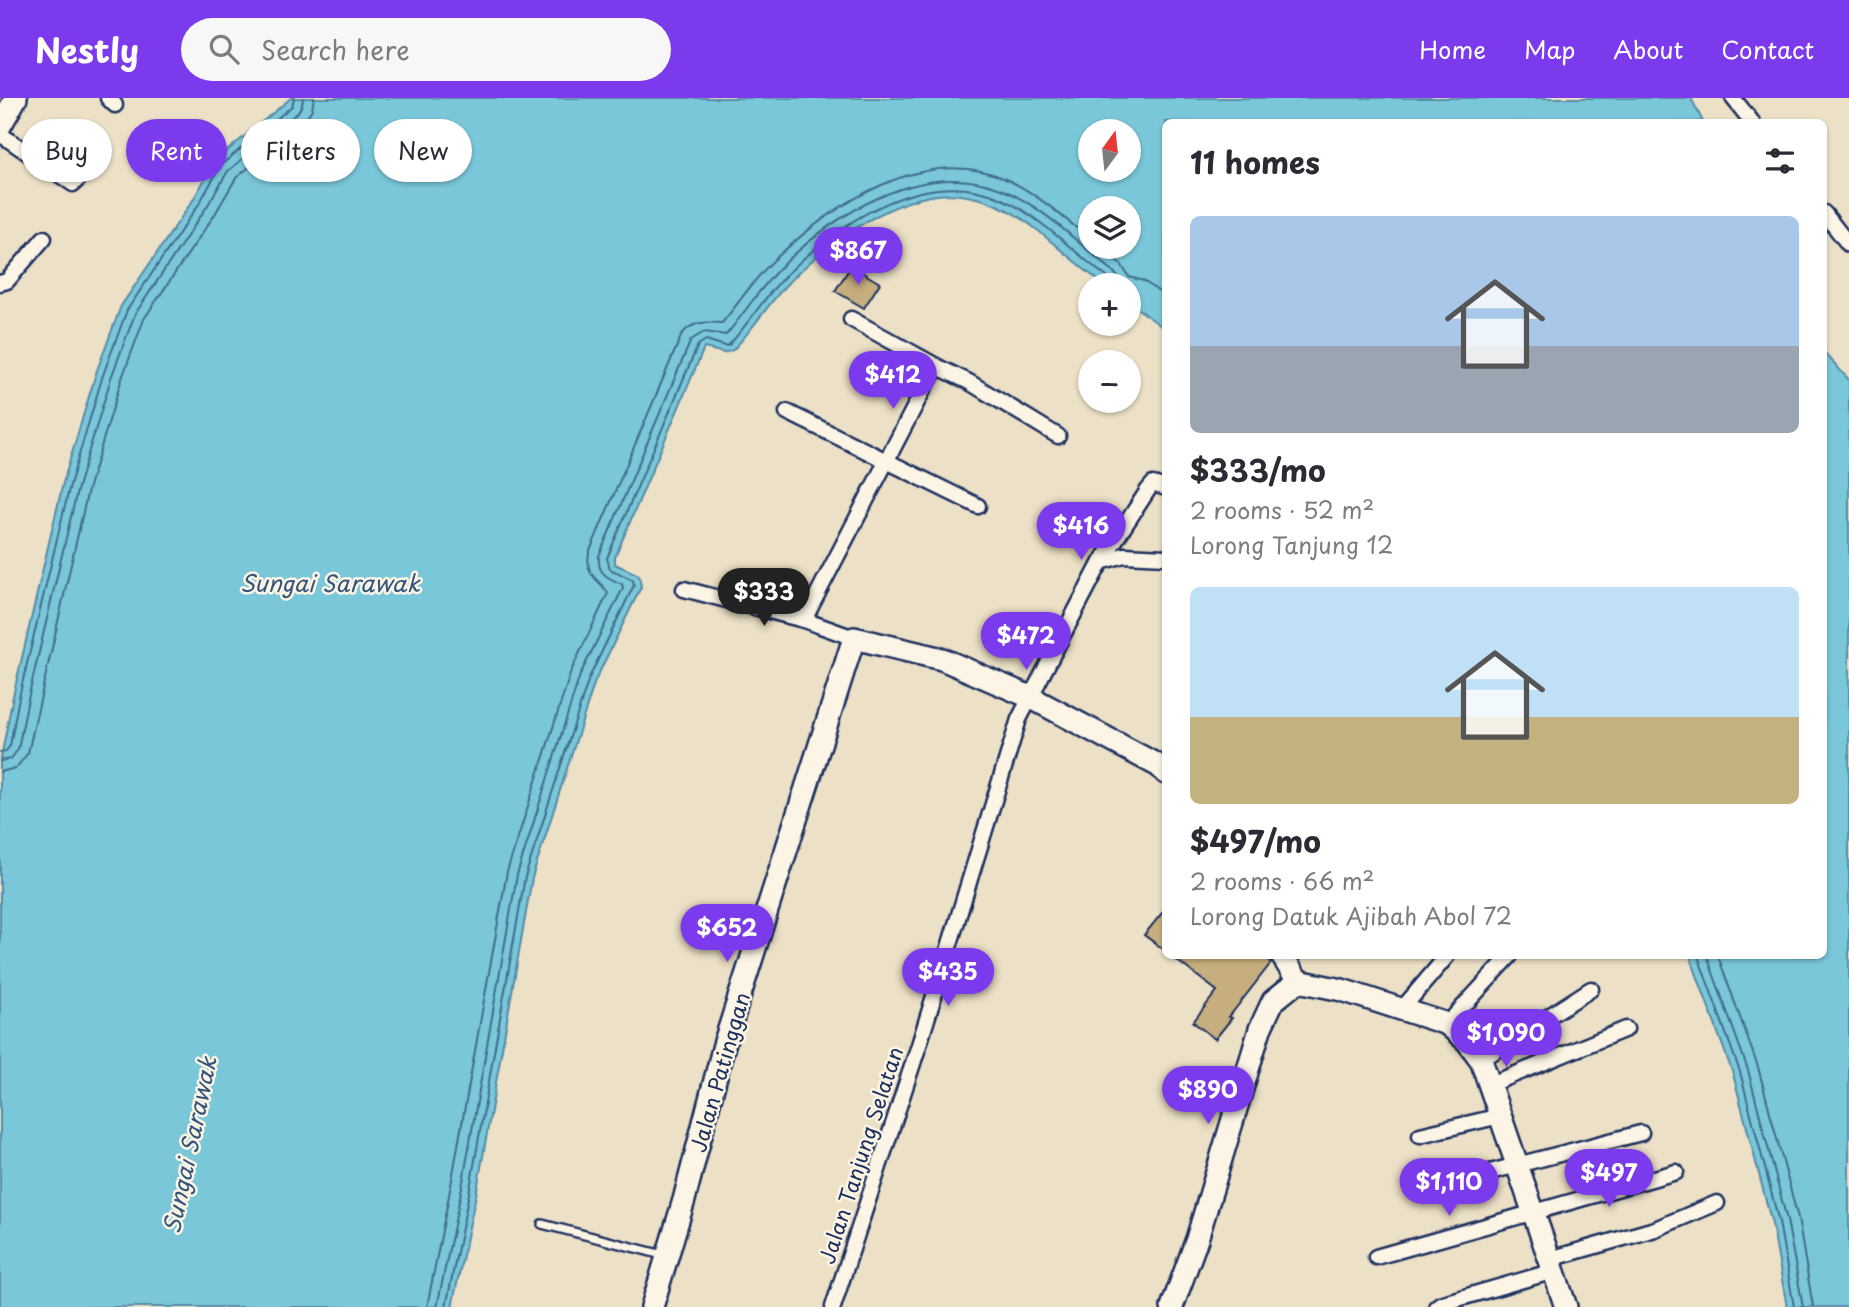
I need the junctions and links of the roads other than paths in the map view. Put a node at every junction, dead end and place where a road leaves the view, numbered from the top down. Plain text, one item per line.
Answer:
1 (16, 98) edge
2 (1733, 98) edge
3 (1750, 119) edge
4 (0, 126) edge
5 (0, 134) edge
6 (21, 148) edge
7 (1827, 217) edge
8 (44, 238) dead end
9 (1849, 245) edge
10 (0, 283) edge
11 (851, 319) dead end
12 (938, 367) junction
13 (787, 412) dead end
14 (1058, 436) dead end
15 (887, 460) junction
16 (1162, 487) edge
17 (978, 506) dead end
18 (1162, 558) edge
19 (1101, 562) junction
20 (684, 589) dead end
21 (804, 620) junction
22 (854, 638) junction
23 (1030, 696) junction
24 (1162, 769) edge
25 (1284, 959) edge
26 (1444, 959) edge
27 (1507, 959) edge
28 (1297, 981) junction
29 (1591, 989) dead end
30 (1402, 1009) junction
31 (1447, 1024) junction
32 (1626, 1029) dead end
33 (1481, 1060) junction
34 (1489, 1086) junction
35 (1500, 1116) junction
36 (1641, 1133) dead end
37 (1420, 1135) dead end
38 (1517, 1166) junction
39 (1676, 1172) dead end
40 (1432, 1187) dead end
41 (1717, 1203) dead end
42 (1532, 1212) junction
43 (542, 1224) dead end
44 (668, 1256) junction
45 (1376, 1257) dead end
46 (1552, 1265) junction
47 (1561, 1306) edge
48 (652, 1307) edge
49 (833, 1307) edge
50 (1172, 1307) edge
51 (1436, 1307) edge

1 - 4 main road
2 - 3 street
5 - 6 street
7 - 9 street
8 - 10 street
11 - 12 street
12 - 14 street
12 - 15 street
13 - 15 street
15 - 17 street
15 - 21 street
16 - 19 street, Jalan Tanjung Selatan
18 - 19 street
19 - 23 street, Jalan Tanjung Selatan
20 - 21 street
21 - 22 street
22 - 23 main road
22 - 44 main road, Jalan Patinggan
23 - 24 main road
23 - 49 street, Jalan Tanjung Selatan
25 - 28 main road
26 - 30 street
27 - 31 street
28 - 30 main road
28 - 50 main road
29 - 33 street
30 - 31 main road
31 - 33 main road
32 - 34 street
33 - 34 main road
34 - 35 main road
35 - 37 street
35 - 38 main road
36 - 38 street
38 - 40 street
38 - 42 main road
39 - 42 street
41 - 46 street
42 - 45 street
42 - 46 main road
43 - 44 lane
44 - 48 main road, Jalan Patinggan
46 - 47 main road
46 - 51 street

